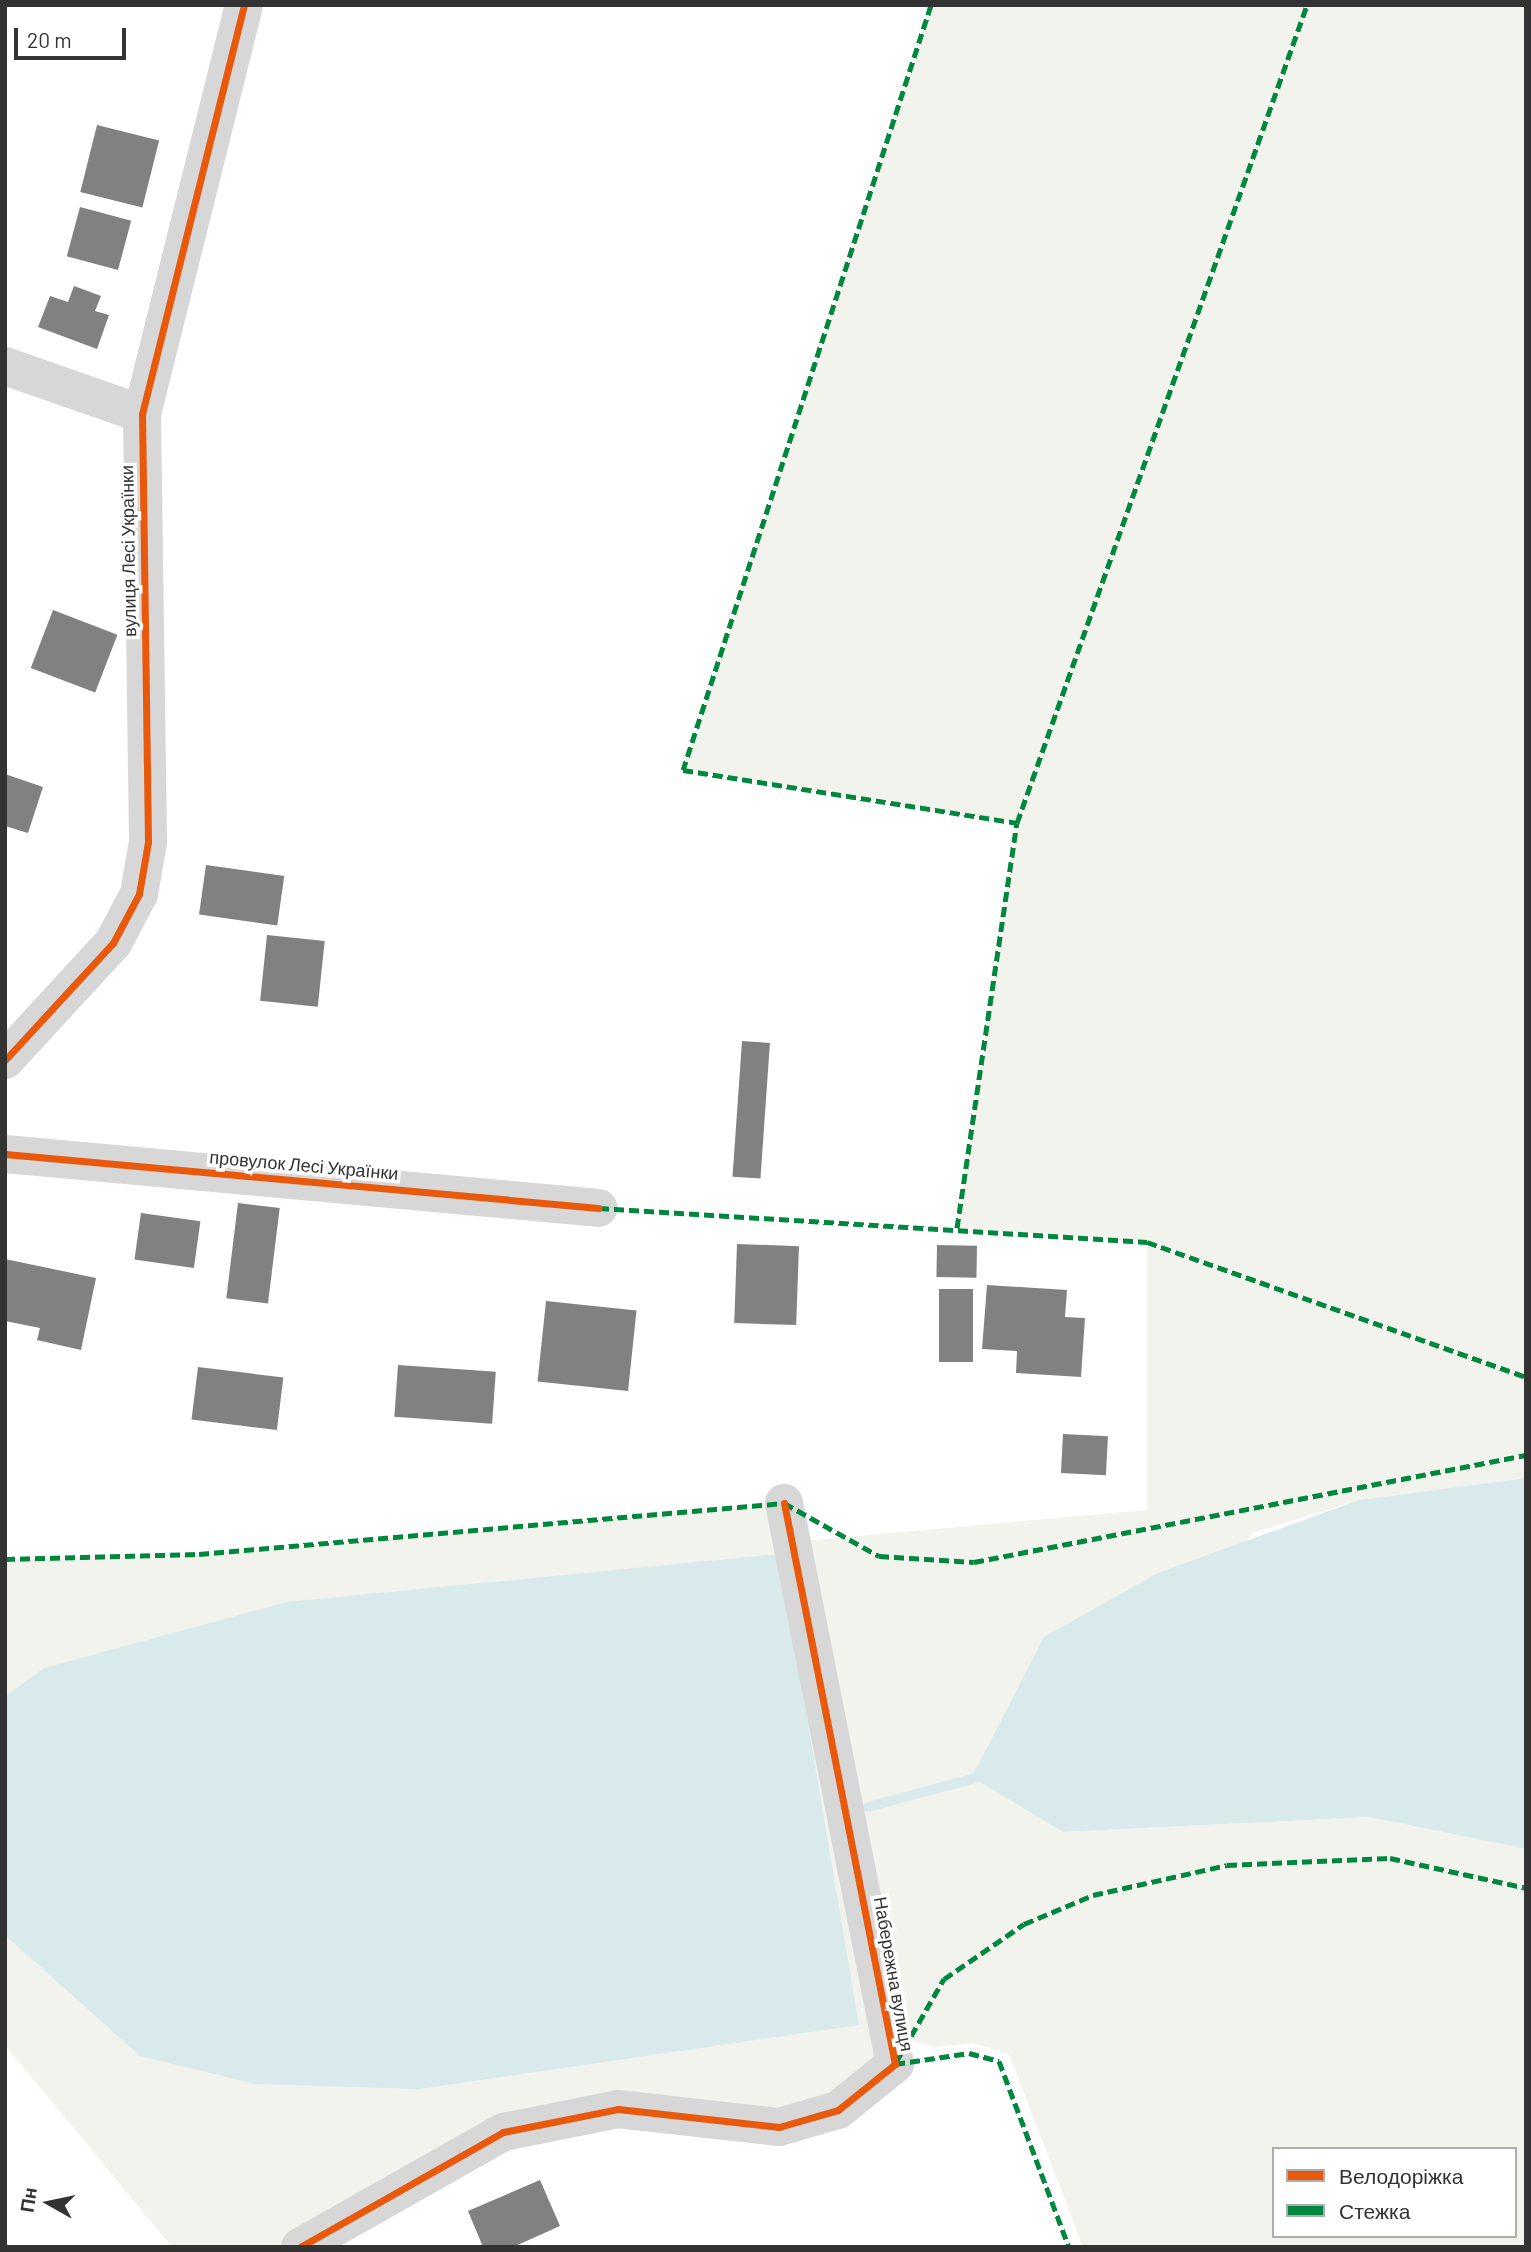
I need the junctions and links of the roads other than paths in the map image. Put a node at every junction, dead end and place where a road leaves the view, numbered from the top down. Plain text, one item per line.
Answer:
1 (244, 5) edge
2 (5, 366) edge
3 (142, 414) junction
4 (5, 1060) edge
5 (5, 1153) edge
6 (599, 1208) dead end
7 (784, 1503) dead end
8 (300, 2247) edge

1 - 3 street, вулиця Лесі Українки
2 - 3 street
3 - 4 street, вулиця Лесі Українки
5 - 6 street, провулок Лесі Українки
7 - 8 street, Набережна вулиця

